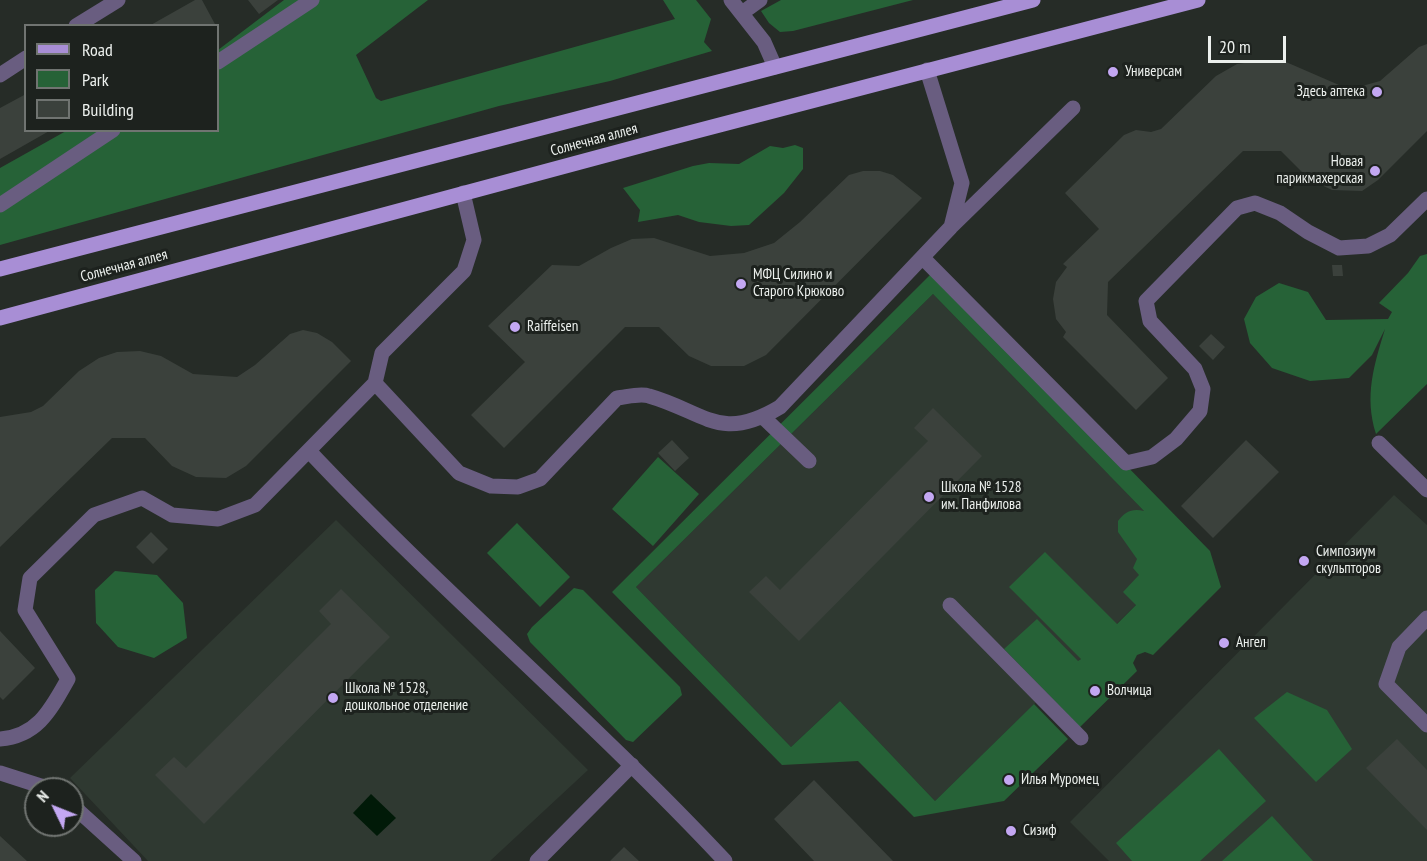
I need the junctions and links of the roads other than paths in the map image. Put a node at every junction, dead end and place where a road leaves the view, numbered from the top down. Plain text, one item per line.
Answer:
1 (118, 0) edge
2 (312, 0) edge
3 (731, 0) edge
4 (760, 0) edge
5 (1034, 0) edge
6 (1198, 0) edge
7 (742, 13) junction
8 (79, 24) edge
9 (24, 59) edge
10 (219, 61) edge
11 (775, 67) junction
12 (927, 70) junction
13 (0, 75) edge
14 (1073, 108) dead end
15 (110, 132) edge
16 (464, 193) junction
17 (1427, 199) edge
18 (0, 205) edge
19 (951, 227) junction
20 (923, 258) junction
21 (0, 269) edge
22 (0, 318) edge
23 (375, 382) junction
24 (763, 417) junction
25 (1379, 443) dead end
26 (309, 451) junction
27 (808, 461) dead end
28 (1427, 490) edge
29 (950, 605) dead end
30 (1427, 618) edge
31 (1427, 725) edge
32 (1081, 738) dead end
33 (0, 739) edge
34 (632, 765) junction
35 (0, 773) edge
36 (24, 781) edge
37 (84, 816) edge
38 (134, 861) edge
39 (537, 861) edge
40 (725, 861) edge

1 - 8 street
2 - 10 street
3 - 7 street
4 - 7 street
5 - 11 main road, Солнечная аллея
6 - 12 main road, Солнечная аллея
7 - 11 street
9 - 13 street
11 - 21 main road, Солнечная аллея
12 - 16 main road, Солнечная аллея
12 - 19 street
14 - 19 street
15 - 18 street
16 - 22 main road, Солнечная аллея
16 - 23 street
17 - 20 street
19 - 20 street
20 - 24 street
23 - 24 street
23 - 26 street
24 - 27 street
25 - 28 street
26 - 33 street
26 - 34 street
29 - 32 street
30 - 31 street
34 - 39 street
34 - 40 street
35 - 36 street
37 - 38 street

